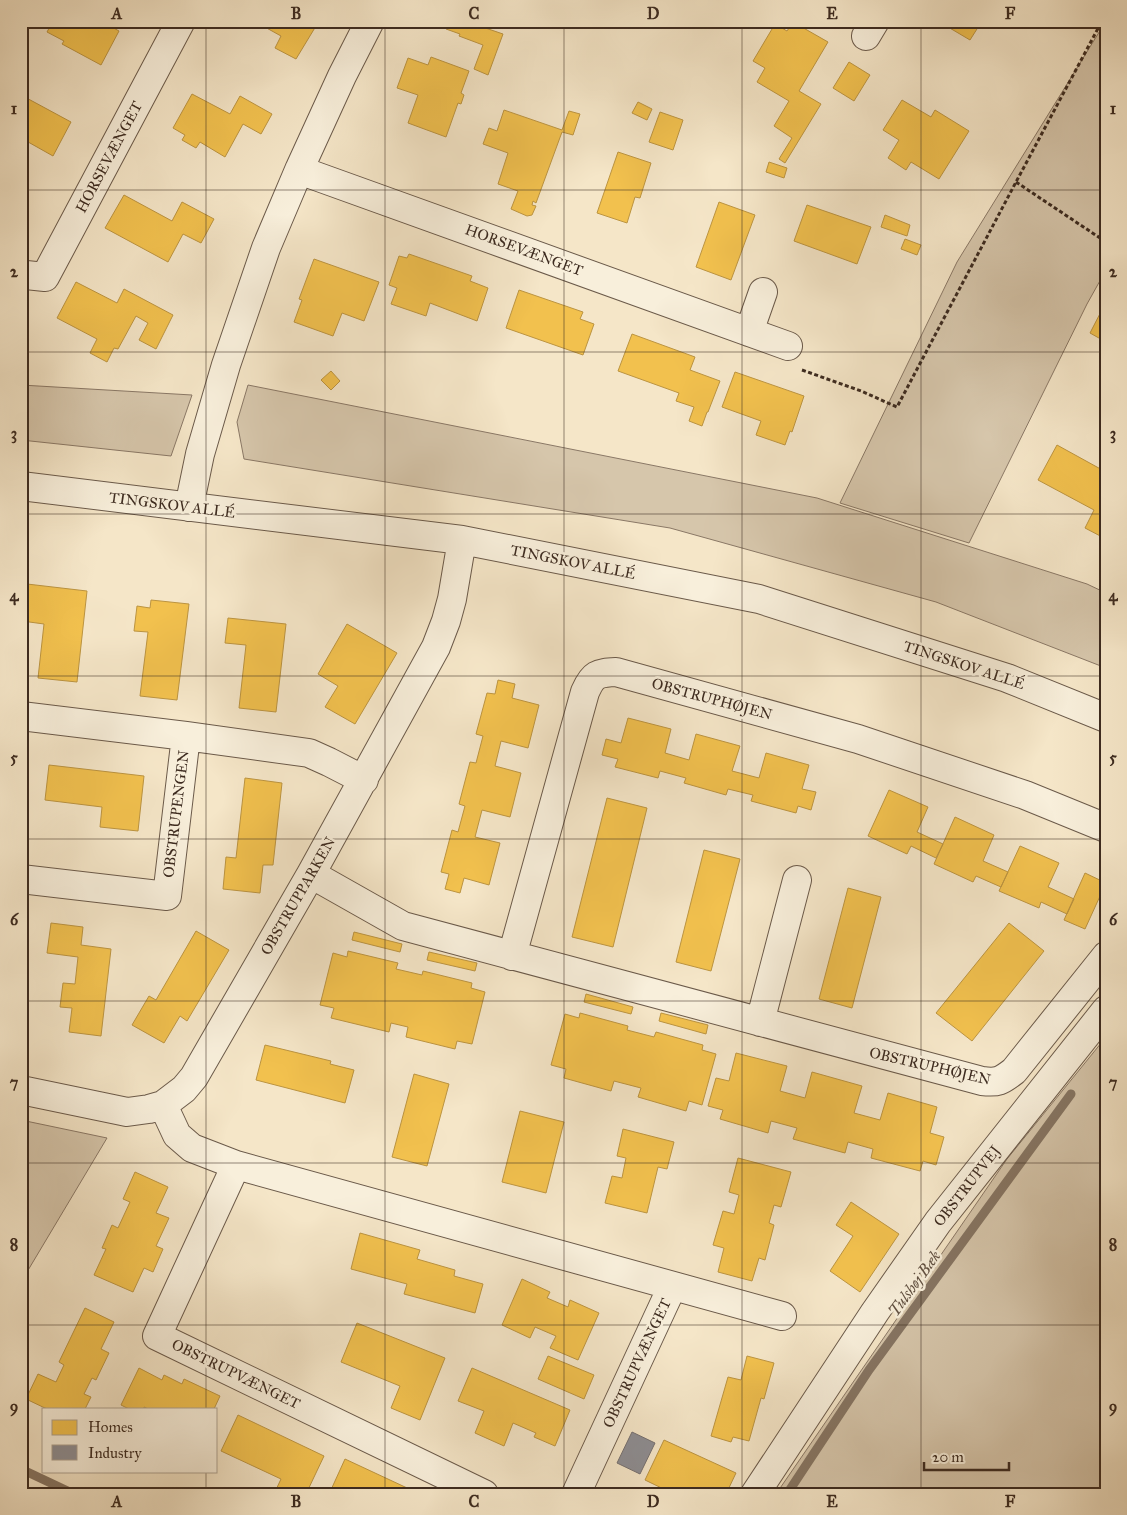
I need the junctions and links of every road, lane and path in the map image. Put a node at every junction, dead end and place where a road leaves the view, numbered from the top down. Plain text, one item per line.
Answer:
1 (181, 21) edge
2 (370, 21) edge
3 (1102, 21) edge
4 (298, 170) junction
5 (1016, 182) junction
6 (1106, 242) edge
7 (26, 275) dead end
8 (763, 292) dead end
9 (749, 332) junction
10 (788, 346) dead end
11 (897, 407) dead end
12 (21, 486) edge
13 (189, 507) junction
14 (462, 540) junction
15 (21, 716) edge
16 (1106, 718) edge
17 (186, 736) junction
18 (364, 780) junction
19 (1106, 828) edge
20 (311, 874) junction
21 (21, 879) edge
22 (797, 880) dead end
23 (512, 956) junction
24 (1106, 956) edge
25 (1106, 1010) edge
26 (760, 1022) junction
27 (21, 1090) edge
28 (163, 1105) junction
29 (236, 1165) junction
30 (672, 1287) junction
31 (782, 1316) dead end
32 (484, 1494) edge
33 (576, 1494) edge
34 (755, 1494) edge

1 - 7 street, HORSEVÆNGET
2 - 4 street
3 - 5 path
4 - 9 street, HORSEVÆNGET
4 - 13 street
5 - 6 path
5 - 11 path
8 - 9 street
9 - 10 street, HORSEVÆNGET
12 - 13 street, TINGSKOV ALLÉ
13 - 14 street, TINGSKOV ALLÉ
14 - 16 street, TINGSKOV ALLÉ
14 - 18 street, OBSTRUPPARKEN
15 - 17 street, OBSTRUPENGEN
17 - 18 street, OBSTRUPENGEN
17 - 21 street, OBSTRUPENGEN
18 - 20 street, OBSTRUPPARKEN
19 - 23 street, OBSTRUPHØJEN
20 - 23 street, OBSTRUPHØJEN
20 - 28 street, OBSTRUPPARKEN
22 - 26 street
23 - 26 street, OBSTRUPHØJEN
24 - 26 street, OBSTRUPHØJEN
25 - 34 street, OBSTRUPVEJ
27 - 28 street, OBSTRUPPARKEN
28 - 29 street, OBSTRUPVÆNGET
29 - 30 street, OBSTRUPVÆNGET
29 - 32 street, OBSTRUPVÆNGET
30 - 31 street, OBSTRUPVÆNGET
30 - 33 street, OBSTRUPVÆNGET

